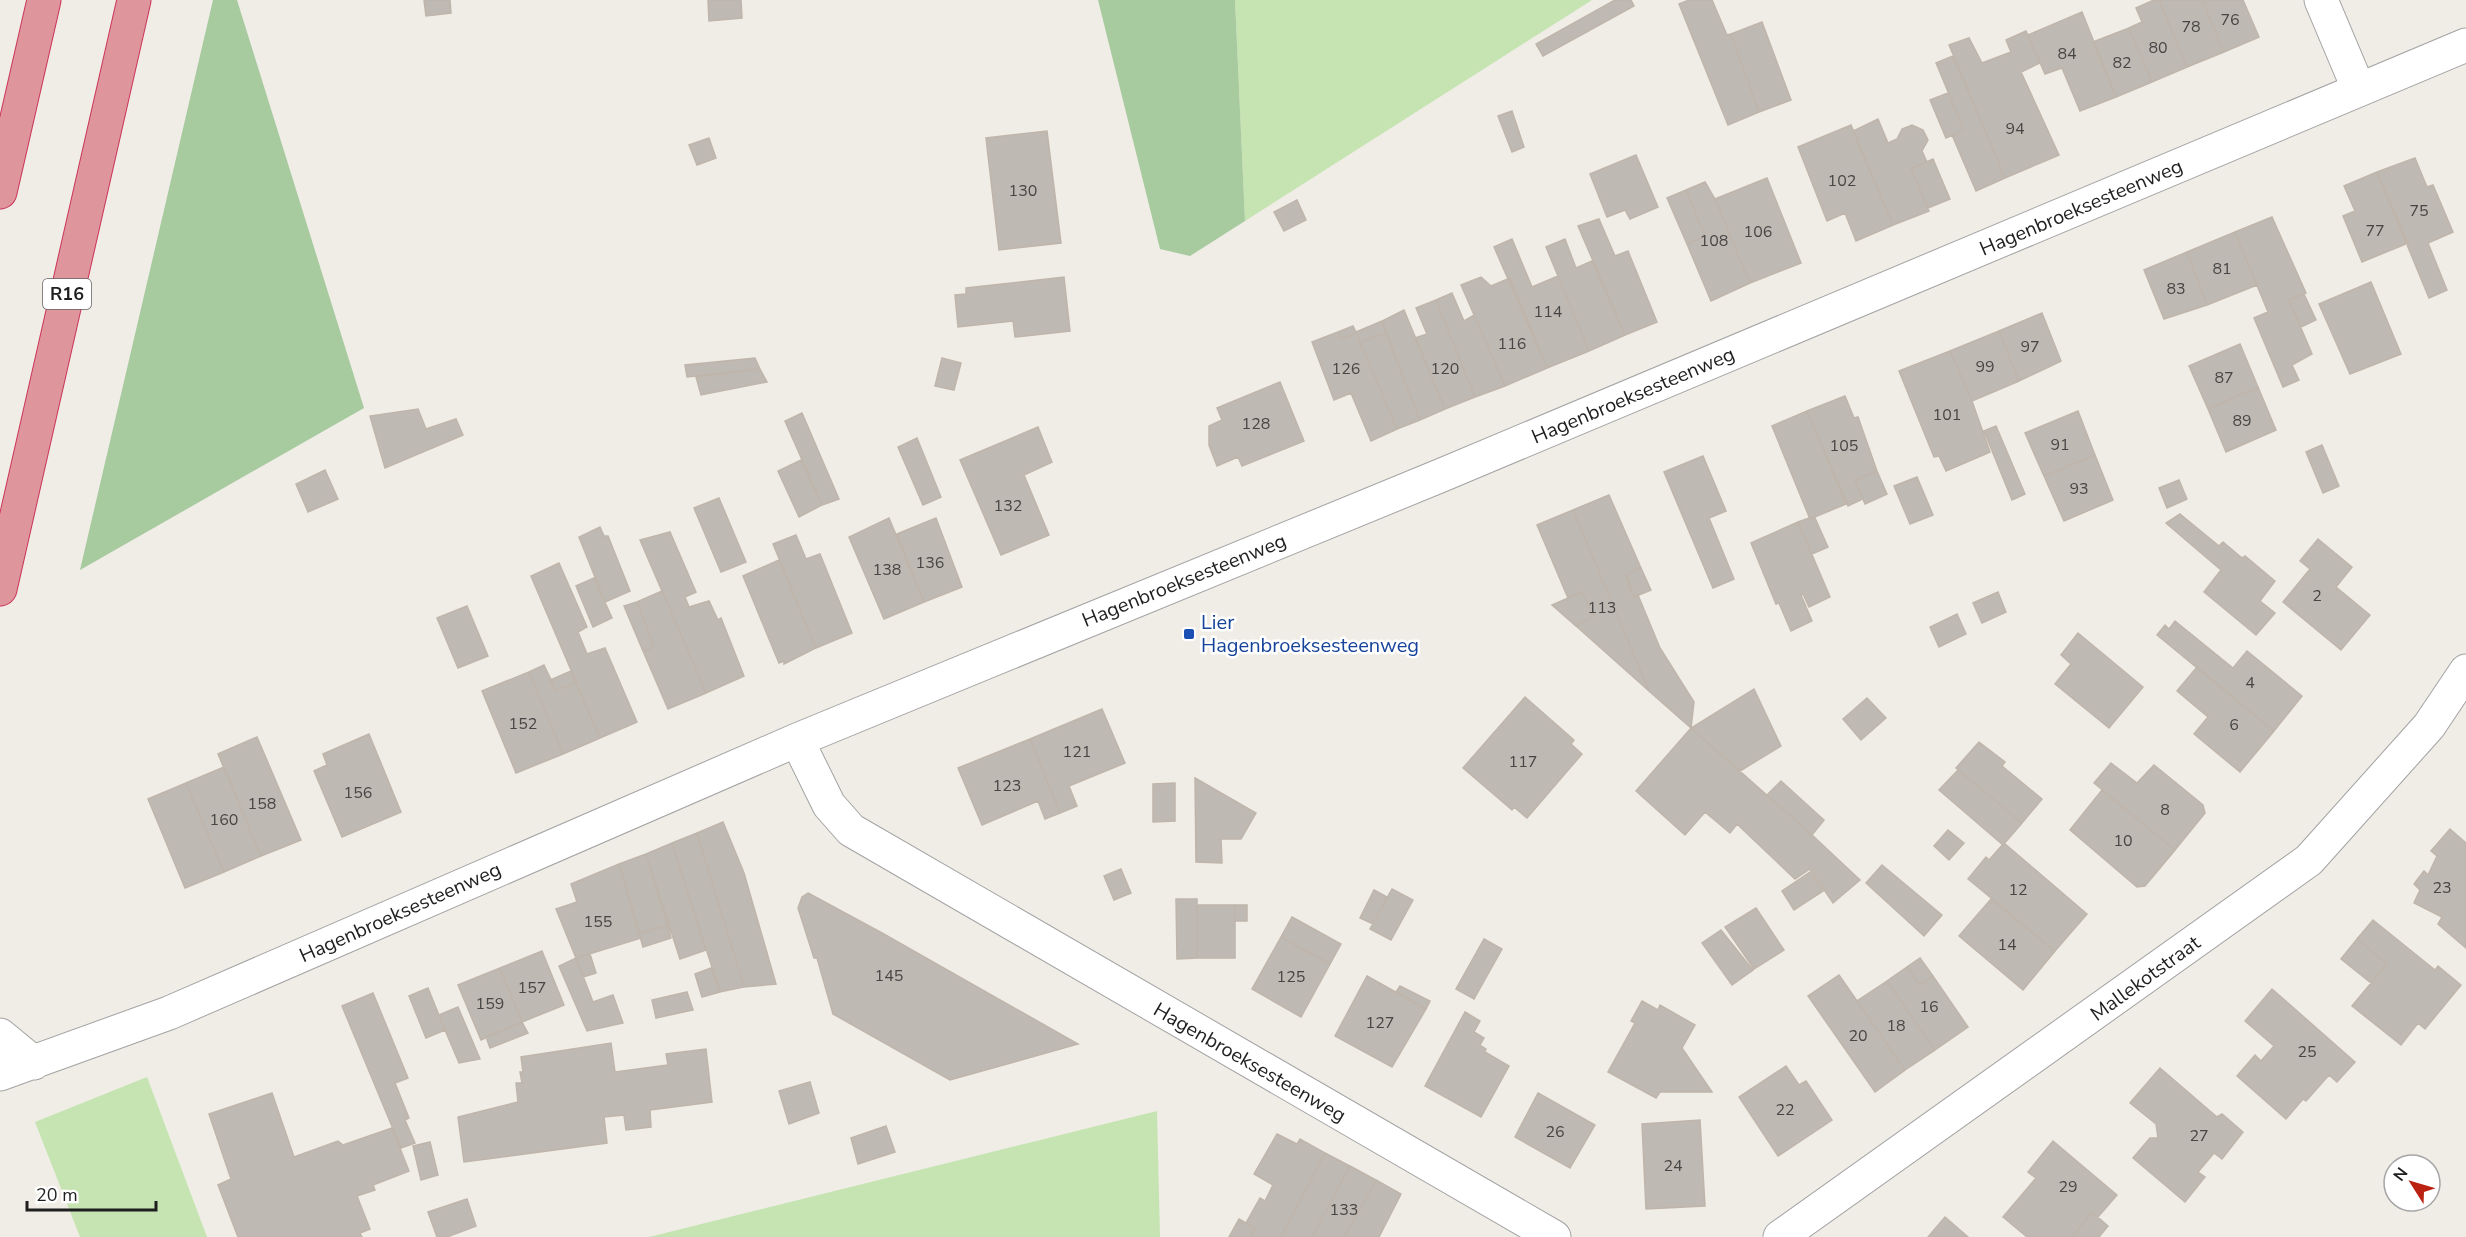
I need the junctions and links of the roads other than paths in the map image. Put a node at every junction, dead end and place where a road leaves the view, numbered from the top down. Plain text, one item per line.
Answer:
1 (44, 0) edge
2 (134, 0) edge
3 (2321, 0) edge
4 (2466, 45) edge
5 (2359, 90) junction
6 (0, 192) edge
7 (0, 589) edge
8 (2466, 671) edge
9 (797, 740) junction
10 (0, 1035) edge
11 (34, 1063) junction
12 (0, 1074) edge
13 (1554, 1237) edge
14 (1780, 1237) edge

1 - 6 highway
2 - 7 highway, R16
3 - 5 street
4 - 5 street, Hagenbroeksesteenweg
5 - 9 street, Hagenbroeksesteenweg
8 - 14 street, Mallekotstraat
9 - 11 street, Hagenbroeksesteenweg
9 - 13 street, Hagenbroeksesteenweg
10 - 11 street
11 - 12 street, Hagenbroeksesteenweg

